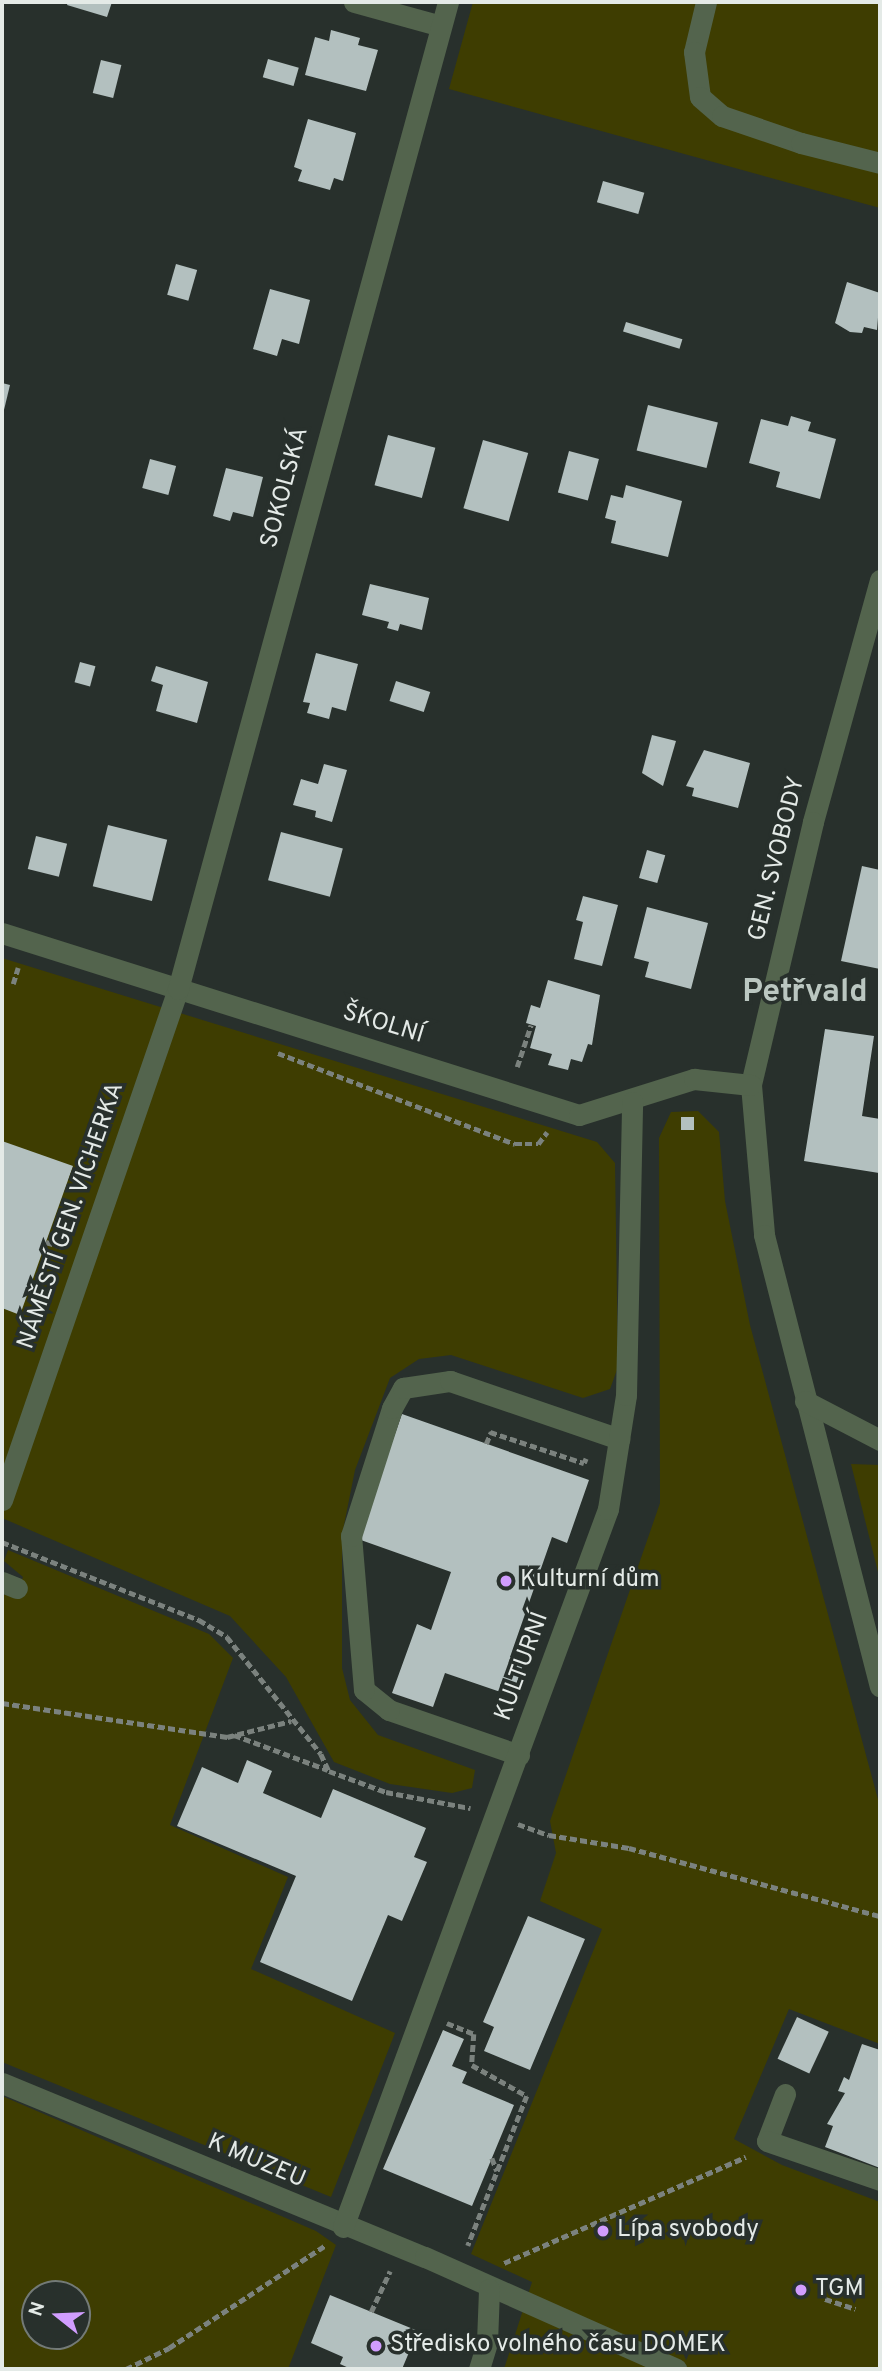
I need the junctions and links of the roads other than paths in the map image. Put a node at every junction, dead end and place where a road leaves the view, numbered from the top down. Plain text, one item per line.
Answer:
1 (354, 2) edge
2 (448, 2) edge
3 (706, 2) edge
4 (441, 26) junction
5 (880, 163) edge
6 (880, 580) edge
7 (2, 933) edge
8 (178, 989) junction
9 (751, 1085) junction
10 (632, 1102) junction
11 (805, 1401) junction
12 (619, 1439) junction
13 (880, 1440) edge
14 (2, 1500) edge
15 (880, 1686) edge
16 (519, 1755) junction
17 (2, 2083) edge
18 (785, 2094) dead end
19 (880, 2180) edge
20 (343, 2227) junction
21 (489, 2289) junction
22 (479, 2369) edge
23 (676, 2369) edge

1 - 4 street
2 - 4 street, SOKOLSKÁ
3 - 5 street
4 - 8 street, SOKOLSKÁ
6 - 9 street, GEN. SVOBODY
7 - 8 street, ŠKOLNÍ
8 - 10 street, ŠKOLNÍ
8 - 14 street, NÁMĚSTÍ GEN. VICHERKA
9 - 10 street, ŠKOLNÍ
9 - 11 street, GEN. SVOBODY
10 - 12 street, KULTURNÍ
11 - 13 street
11 - 15 street, GEN. SVOBODY
12 - 16 street, KULTURNÍ
12 - 16 street
16 - 20 street, KULTURNÍ
17 - 20 street, K MUZEU
18 - 19 street
20 - 21 street, K MUZEU
21 - 22 street
21 - 23 street, K MUZEU

